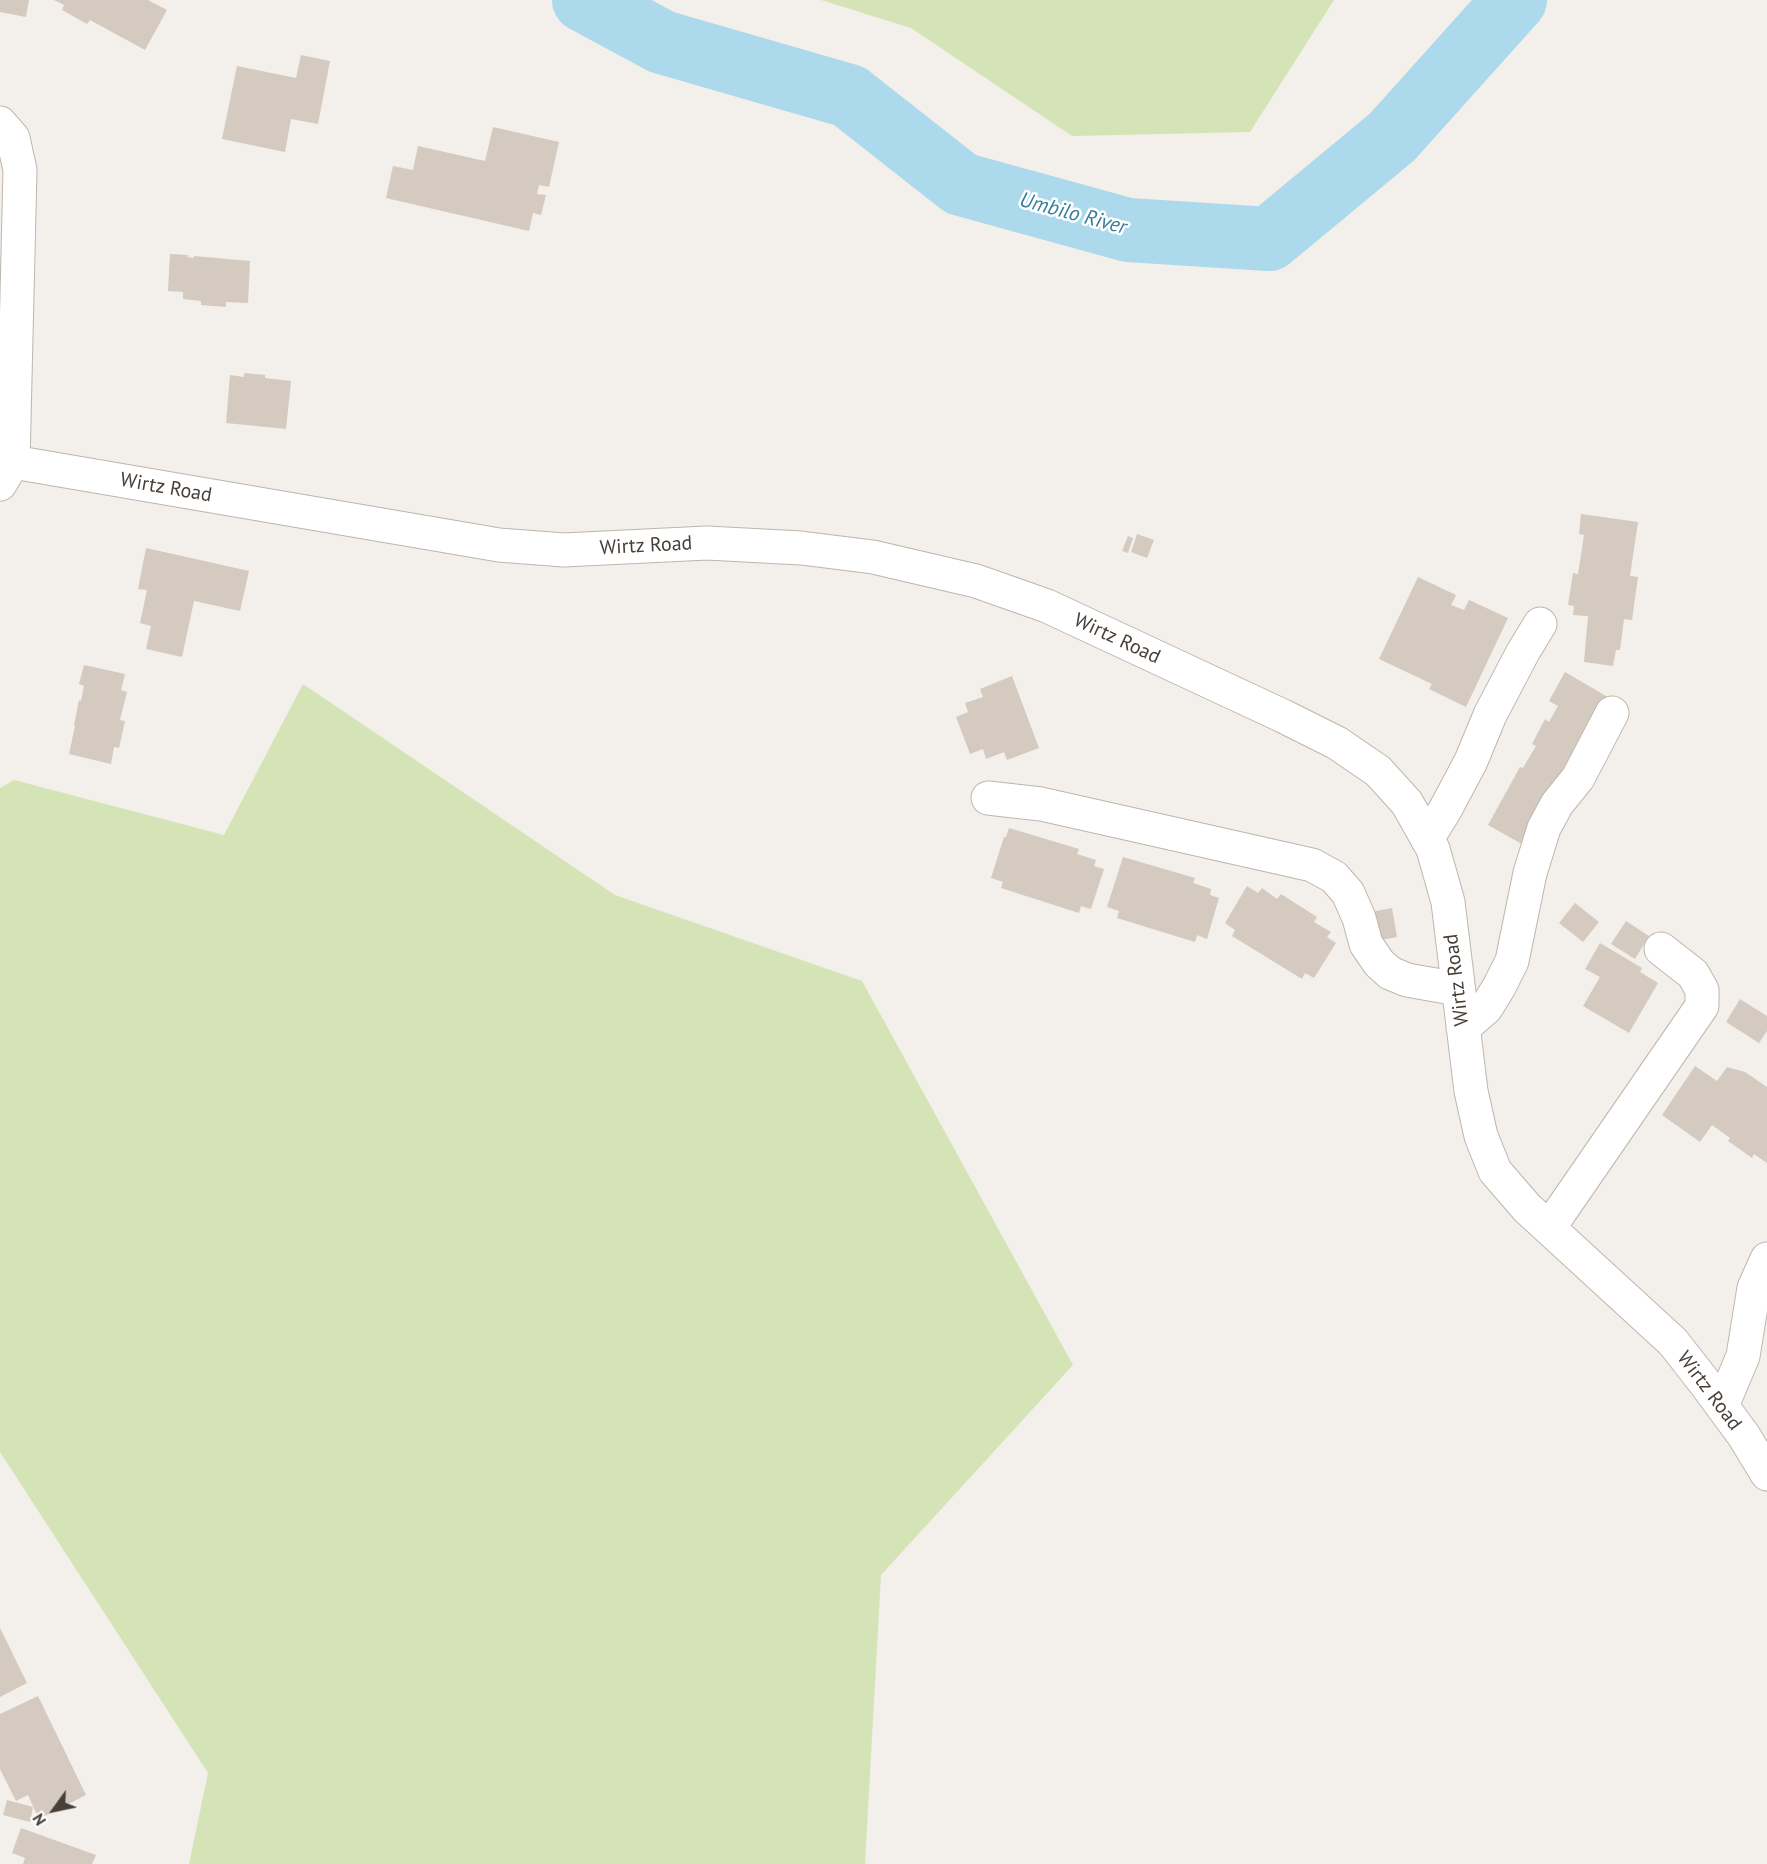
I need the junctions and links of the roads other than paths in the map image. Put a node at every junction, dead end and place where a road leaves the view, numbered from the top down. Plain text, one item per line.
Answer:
1 (0, 123) edge
2 (6, 473) edge
3 (1540, 624) dead end
4 (1612, 713) dead end
5 (988, 798) dead end
6 (1427, 839) junction
7 (1661, 949) dead end
8 (1458, 989) junction
9 (1463, 1028) junction
10 (1549, 1228) junction
11 (1767, 1259) edge
12 (1722, 1406) junction
13 (1767, 1473) edge

1 - 2 street
2 - 6 street, Wirtz Road
3 - 6 street
4 - 9 street
5 - 8 street
6 - 8 street, Wirtz Road
7 - 10 street
8 - 9 street, Wirtz Road
9 - 10 street, Wirtz Road
10 - 12 street, Wirtz Road
11 - 12 street
12 - 13 street, Wirtz Road

